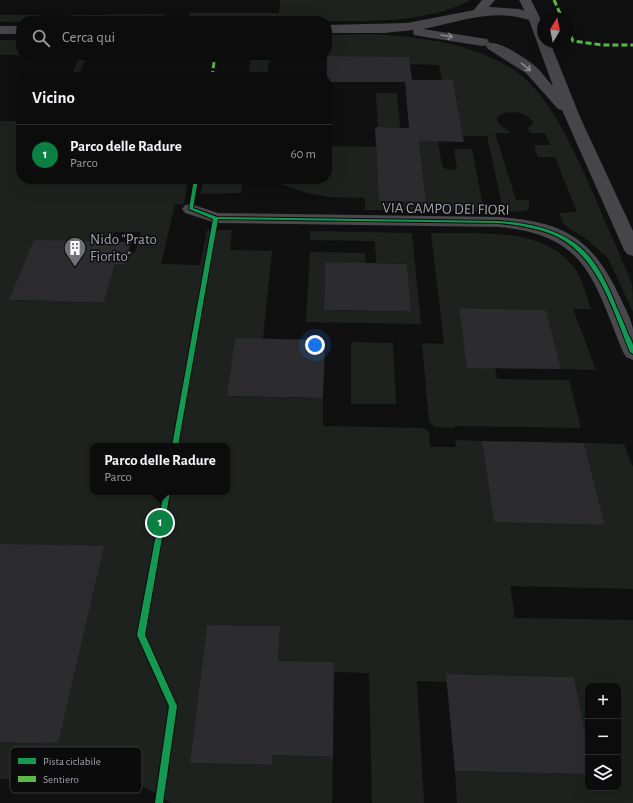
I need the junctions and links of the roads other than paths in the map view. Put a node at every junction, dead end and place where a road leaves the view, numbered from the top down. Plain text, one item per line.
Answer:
1 (489, 0) edge
2 (525, 0) edge
3 (475, 12) junction
4 (534, 18) junction
5 (380, 28) junction
6 (332, 29) edge
7 (537, 29) edge
8 (0, 30) edge
9 (16, 30) edge
10 (487, 44) junction
11 (519, 47) dead end
12 (543, 48) edge
13 (572, 117) junction
14 (191, 209) dead end
15 (633, 250) edge
16 (633, 352) edge

1 - 3 street
2 - 4 street
3 - 4 street
3 - 5 street
3 - 10 street
4 - 7 street
5 - 6 street
5 -> 10 street
8 - 9 street
10 - 11 street
10 -> 13 street
12 - 13 street
13 - 15 street
14 - 16 street, VIA CAMPO DEI FIORI

